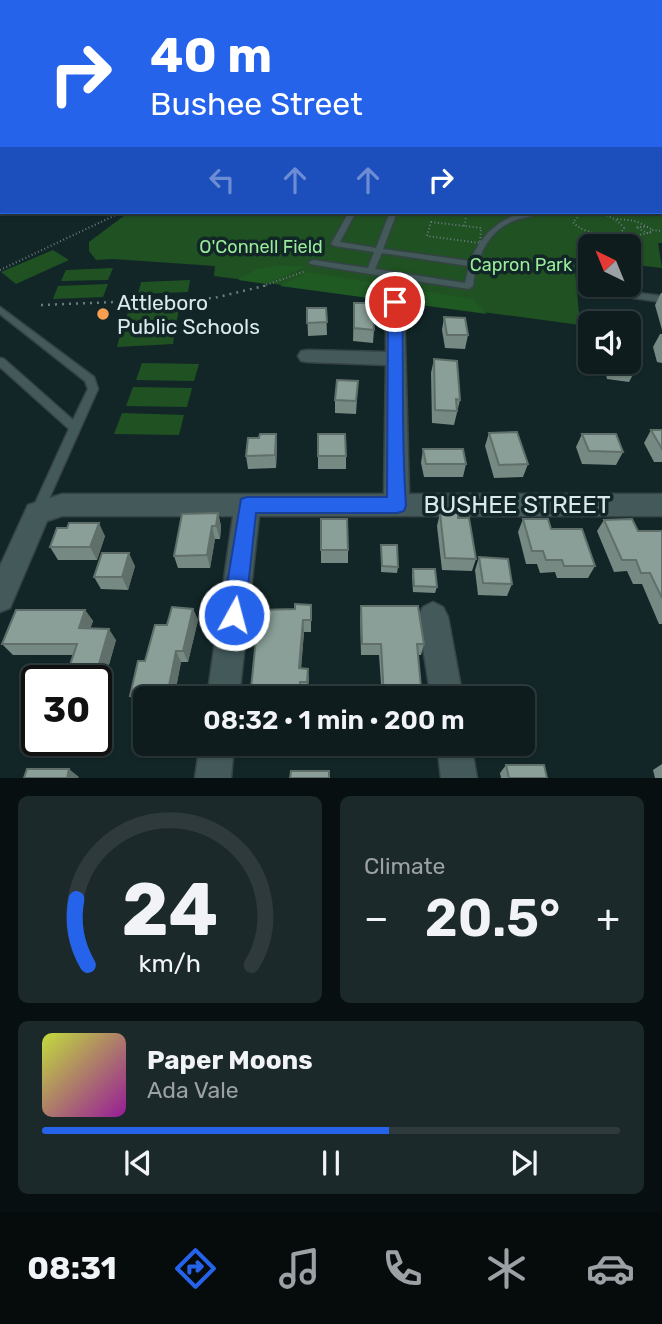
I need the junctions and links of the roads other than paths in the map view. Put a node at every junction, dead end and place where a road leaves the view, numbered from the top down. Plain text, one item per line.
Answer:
1 (351, 214) edge
2 (393, 214) edge
3 (532, 214) edge
4 (376, 249) junction
5 (313, 262) dead end
6 (473, 264) junction
7 (370, 272) junction
8 (641, 296) edge
9 (662, 299) edge
10 (395, 302) dead end
11 (0, 310) edge
12 (308, 356) dead end
13 (396, 359) junction
14 (0, 361) edge
15 (75, 429) junction
16 (247, 505) junction
17 (397, 505) junction
18 (662, 505) edge
19 (37, 513) junction
20 (0, 598) edge
21 (433, 617) dead end
22 (224, 686) edge
23 (445, 686) edge
24 (216, 756) edge
25 (456, 756) edge
26 (213, 778) edge
27 (459, 778) edge

1 - 4 lane
2 - 4 lane
3 - 6 lane
4 - 6 lane
4 - 7 lane
5 - 7 lane
6 - 7 lane
8 - 9 lane
10 - 13 street
11 - 15 lane
12 - 13 street
13 - 17 street
14 - 15 lane
15 - 19 lane
16 - 17 street, BUSHEE STREET
16 - 19 street, BUSHEE STREET
16 - 22 street
17 - 18 street, BUSHEE STREET
19 - 20 street
21 - 23 street
24 - 26 street
25 - 27 street

